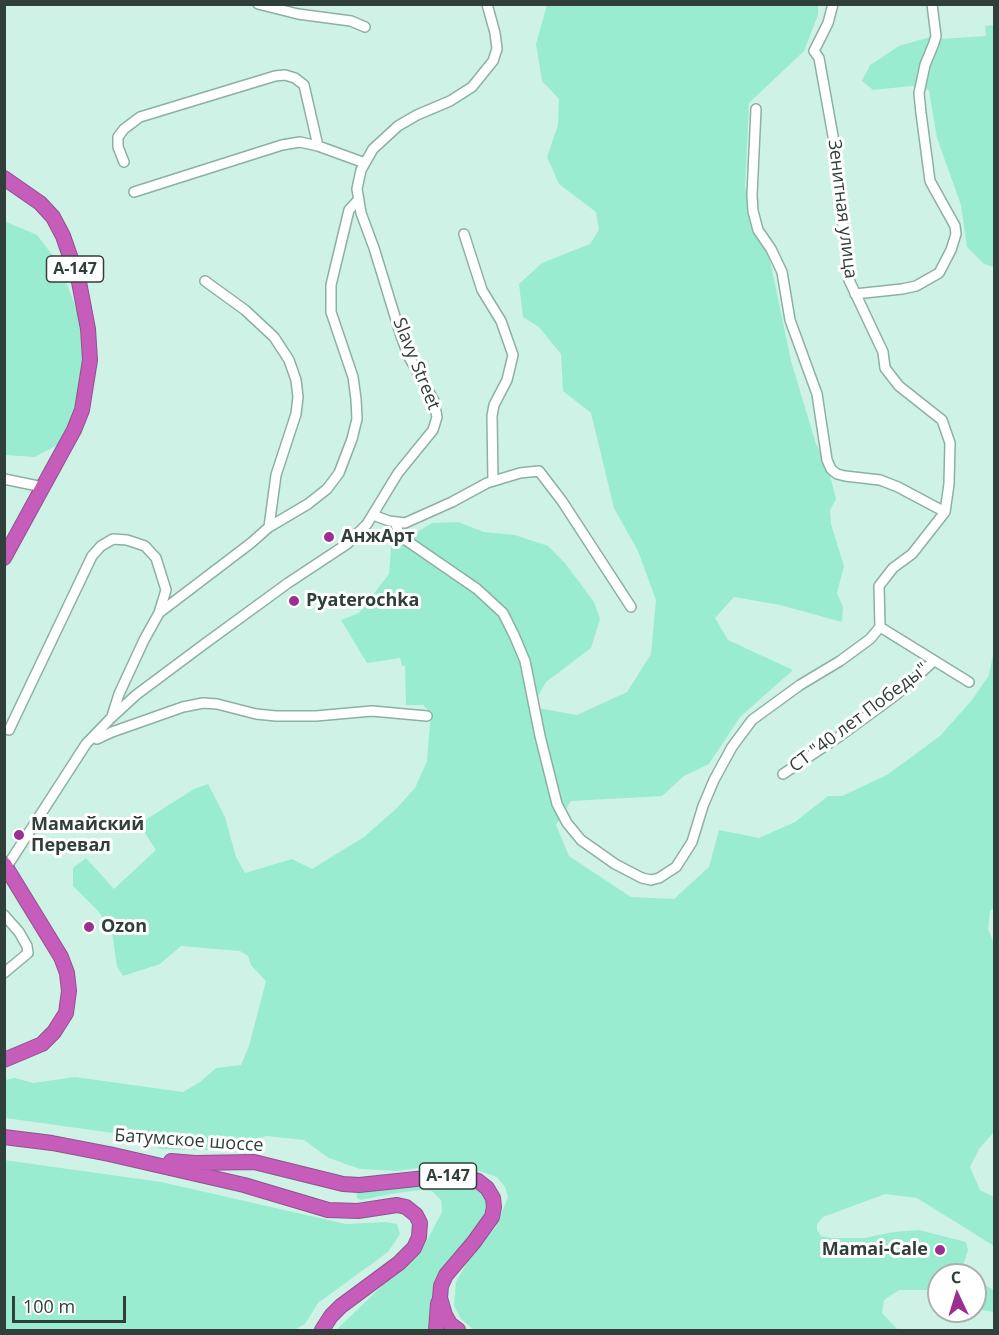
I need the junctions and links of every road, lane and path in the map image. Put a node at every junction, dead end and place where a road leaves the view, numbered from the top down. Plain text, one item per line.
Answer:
1 (258, 4) edge
2 (487, 4) edge
3 (833, 4) edge
4 (932, 4) edge
5 (365, 27) dead end
6 (756, 109) dead end
7 (318, 146) junction
8 (124, 162) dead end
9 (365, 163) junction
10 (4, 178) edge
11 (134, 192) dead end
12 (359, 200) junction
13 (464, 234) dead end
14 (205, 281) dead end
15 (855, 294) junction
16 (4, 479) edge
17 (493, 481) junction
18 (43, 487) junction
19 (945, 512) junction
20 (374, 515) junction
21 (395, 522) junction
22 (269, 526) junction
23 (4, 558) edge
24 (631, 607) dead end
25 (159, 613) junction
26 (880, 627) junction
27 (934, 661) junction
28 (969, 682) dead end
29 (427, 716) dead end
30 (111, 718) junction
31 (9, 730) dead end
32 (86, 744) junction
33 (783, 774) dead end
34 (5, 868) edge
35 (4, 915) edge
36 (4, 973) edge
37 (4, 1060) edge
38 (4, 1137) edge
39 (109, 1154) junction
40 (241, 1161) junction
41 (234, 1183) junction
42 (440, 1298) junction
43 (322, 1330) edge
44 (436, 1330) edge
45 (458, 1330) edge

1 - 5 street
2 - 9 street, Slavy Street
3 - 15 street, Зенитная улица
4 - 15 street
6 - 19 street
7 - 8 street
7 - 9 street
7 - 11 street
9 - 12 street, Slavy Street
10 - 18 highway, А-147
12 - 20 street, Slavy Street
12 - 22 street
13 - 17 street
14 - 22 street
15 - 19 street, Зенитная улица
16 - 18 street
17 - 21 street
17 - 24 street
18 - 23 highway, А-147
19 - 26 street
20 - 21 street
20 - 30 street, Slavy Street
21 - 26 street
22 - 25 street
25 - 30 street
25 - 31 street
26 - 27 street
27 - 28 street
27 - 33 street, СТ "40 лет Победы"
29 - 32 street
30 - 32 street, Slavy Street
32 - 34 street, Slavy Street
34 - 37 highway
35 - 36 street
38 - 39 highway, Батумское шоссе / А-147
39 - 40 highway, Батумское шоссе / А-147
39 - 41 highway, А-147
40 - 41 highway
40 - 42 highway, Батумское шоссе / А-147
41 - 43 highway, А-147
42 - 44 highway, Батумское шоссе
42 - 45 highway

